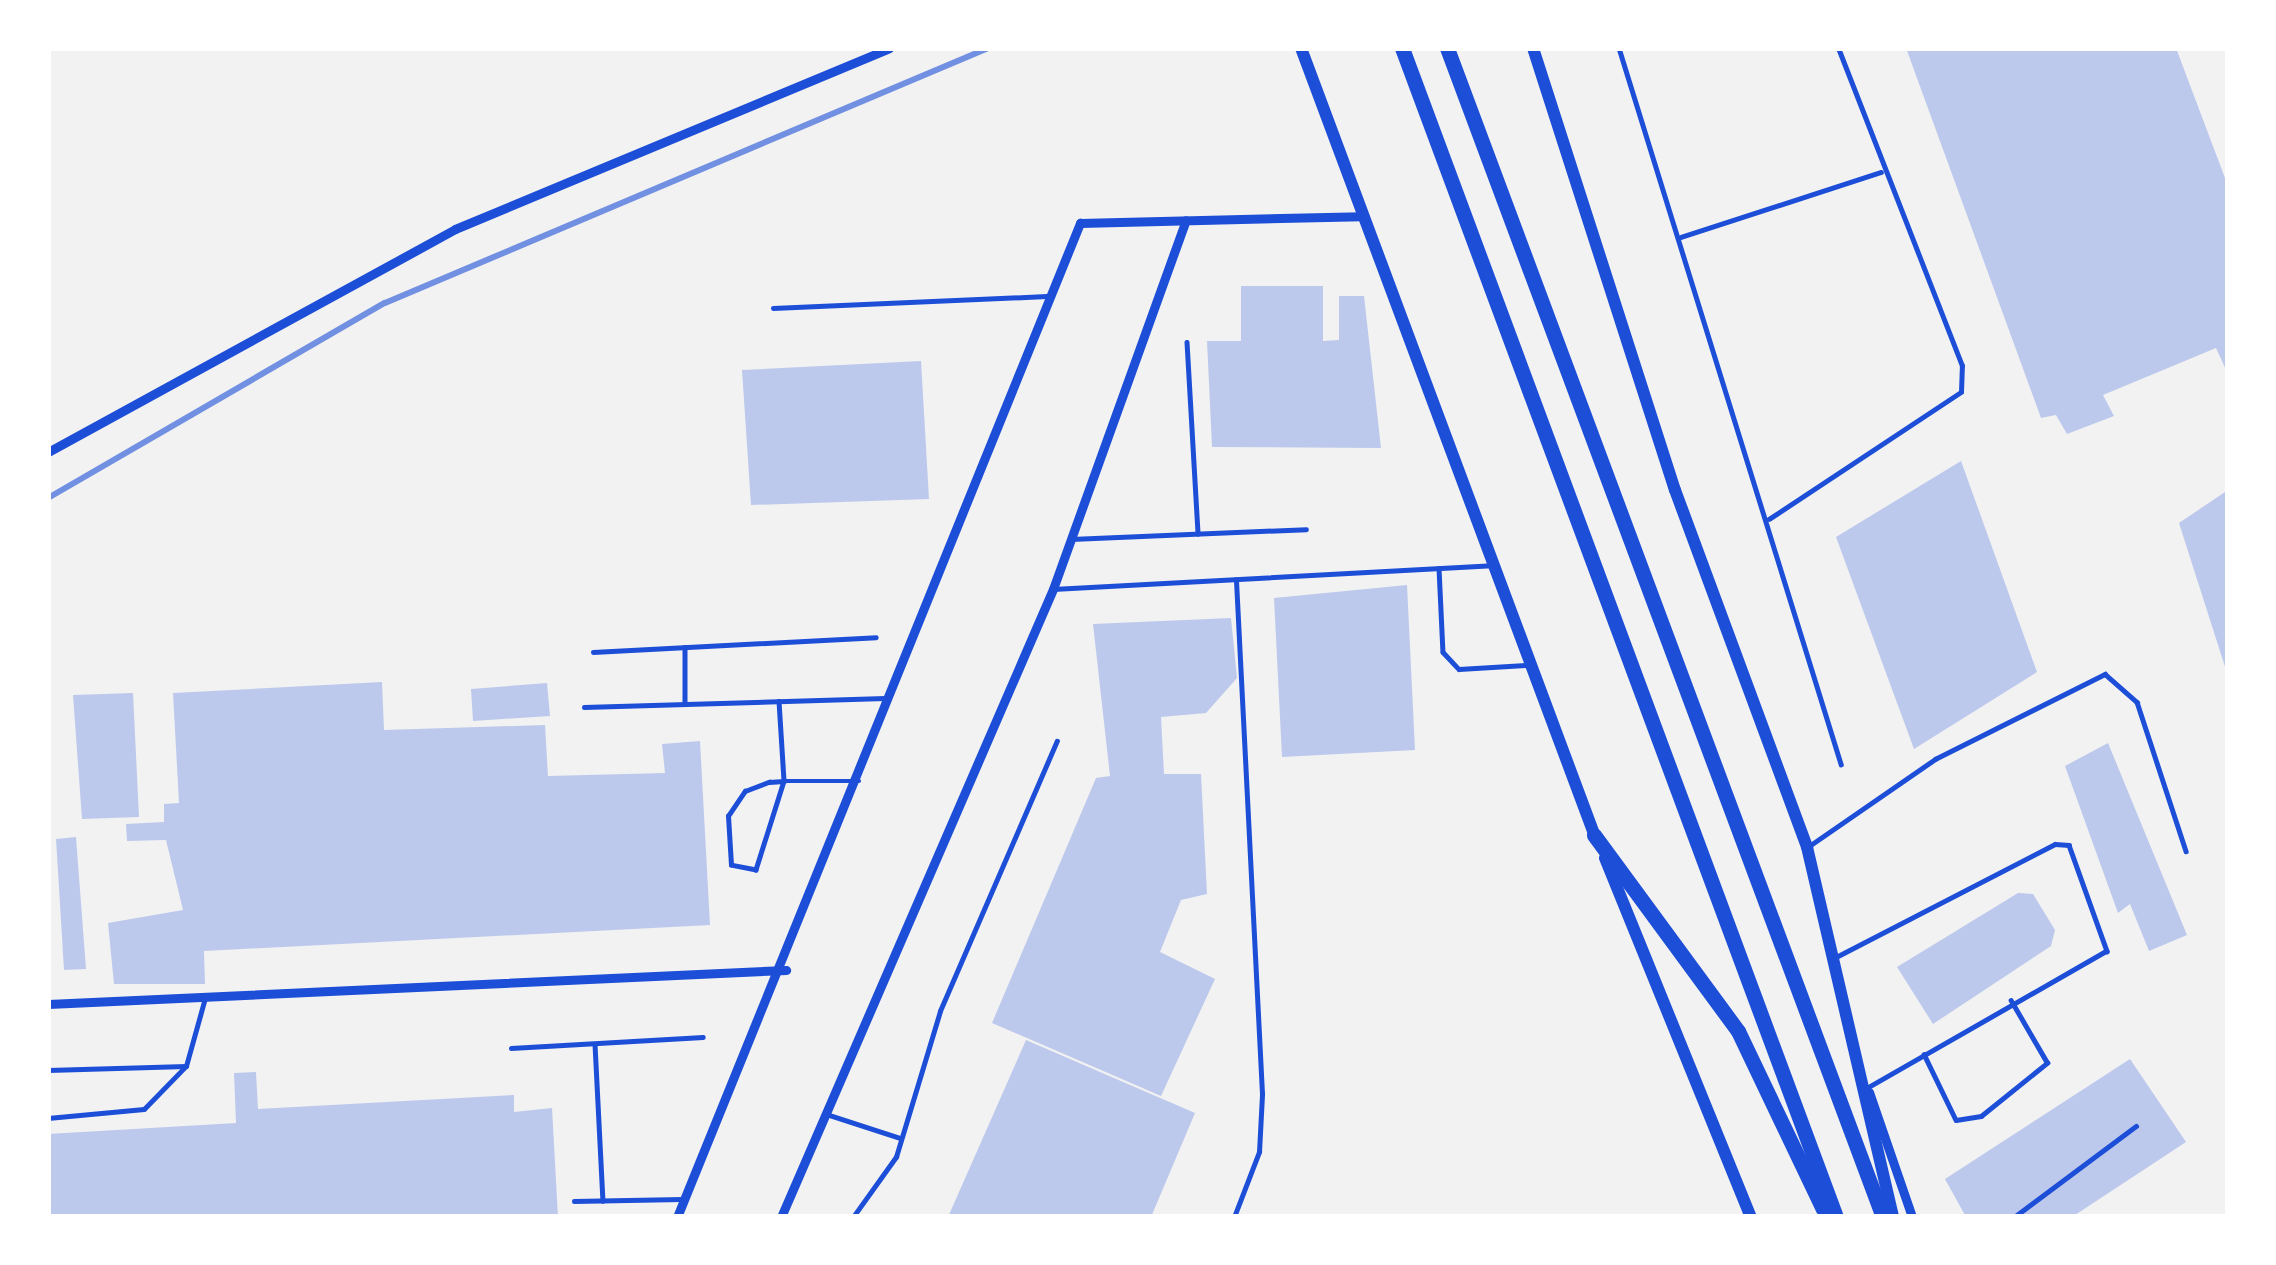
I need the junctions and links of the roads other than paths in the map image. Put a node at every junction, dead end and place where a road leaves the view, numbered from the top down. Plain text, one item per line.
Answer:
1 (889, 48) edge
2 (1301, 48) edge
3 (1402, 48) edge
4 (1447, 48) edge
5 (1533, 48) edge
6 (1619, 48) edge
7 (1838, 48) edge
8 (1881, 172) junction
9 (1361, 216) junction
10 (1186, 220) junction
11 (1679, 238) junction
12 (1052, 296) junction
13 (773, 308) dead end
14 (1187, 342) dead end
15 (48, 452) edge
16 (1769, 519) junction
17 (1306, 529) dead end
18 (1198, 534) junction
19 (1071, 539) junction
20 (1491, 565) junction
21 (1439, 568) junction
22 (1236, 580) junction
23 (1053, 590) junction
24 (876, 638) dead end
25 (685, 647) junction
26 (593, 652) dead end
27 (1526, 665) junction
28 (891, 698) junction
29 (779, 701) junction
30 (686, 704) junction
31 (584, 707) dead end
32 (1057, 741) dead end
33 (1841, 764) dead end
34 (784, 781) junction
35 (859, 781) junction
36 (1594, 835) junction
37 (1807, 847) junction
38 (2186, 850) dead end
39 (1836, 956) junction
40 (786, 970) junction
41 (205, 998) junction
42 (2011, 1001) junction
43 (48, 1004) edge
44 (703, 1037) dead end
45 (596, 1044) junction
46 (511, 1048) dead end
47 (1924, 1053) junction
48 (185, 1066) junction
49 (48, 1070) edge
50 (1868, 1088) junction
51 (826, 1114) junction
52 (48, 1118) edge
53 (2137, 1126) dead end
54 (903, 1139) junction
55 (685, 1199) junction
56 (574, 1201) dead end
57 (603, 1201) junction
58 (677, 1217) edge
59 (782, 1217) edge
60 (853, 1217) edge
61 (1234, 1217) edge
62 (1751, 1217) edge
63 (1827, 1217) edge
64 (1836, 1217) edge
65 (1883, 1217) edge
66 (1893, 1217) edge
67 (1912, 1217) edge
68 (2014, 1217) edge

1 - 15 street
2 - 9 street
3 - 64 highway
4 - 65 highway
5 - 37 street
6 - 11 lane
7 - 8 lane
8 - 11 lane
8 - 16 lane
9 - 10 street
9 - 20 street
10 - 12 street
10 - 19 street
11 - 16 lane
12 - 13 lane
12 - 28 street
14 - 18 lane
16 - 33 lane
17 - 18 lane
18 - 19 lane
19 - 23 street
20 - 21 lane
20 - 27 street
21 - 22 lane
21 - 27 lane
22 - 23 lane
22 - 61 lane
23 - 51 street
24 - 25 lane
25 - 26 lane
25 - 30 lane
27 - 36 street
28 - 29 lane
28 - 35 street
29 - 30 lane
29 - 34 lane
30 - 31 lane
32 - 54 lane
34 - 34 lane
34 - 35 lane
35 - 40 street
36 - 62 street
36 - 63 highway
37 - 38 lane
37 - 39 street
39 - 42 lane
39 - 50 street
40 - 41 street
40 - 55 street
41 - 43 street
41 - 48 lane
42 - 47 lane
42 - 47 lane
44 - 45 lane
45 - 46 lane
45 - 57 lane
47 - 50 lane
48 - 49 lane
48 - 52 lane
50 - 66 street
50 - 67 street
51 - 54 lane
51 - 59 street
53 - 68 lane
54 - 60 lane
55 - 57 lane
55 - 58 street
56 - 57 lane

